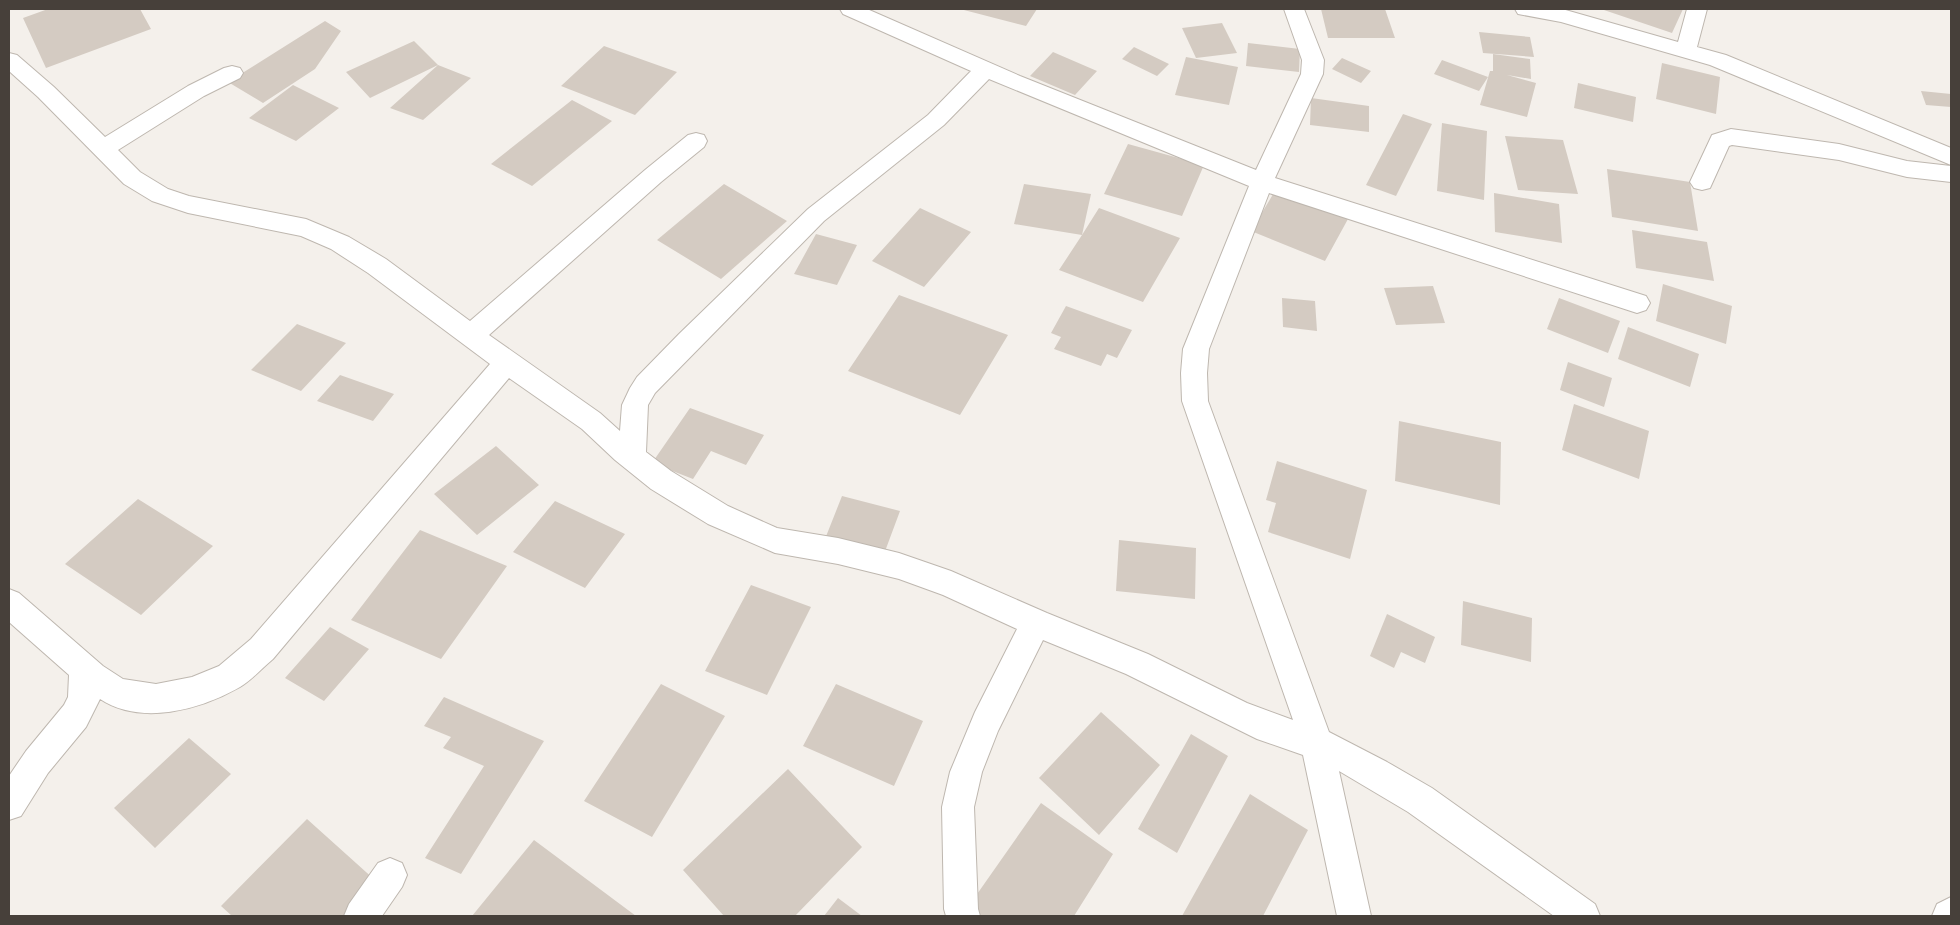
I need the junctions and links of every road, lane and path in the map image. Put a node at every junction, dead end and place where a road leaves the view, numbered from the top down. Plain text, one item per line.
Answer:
1 (850, 9) edge
2 (1294, 9) edge
3 (1525, 9) edge
4 (1697, 9) edge
5 (1686, 50) junction
6 (9, 60) edge
7 (986, 69) junction
8 (232, 73) dead end
9 (696, 141) dead end
10 (102, 149) junction
11 (1951, 157) edge
12 (1951, 174) edge
13 (1262, 182) junction
14 (1702, 182) dead end
15 (1637, 303) dead end
16 (471, 335) junction
17 (507, 362) junction
18 (632, 458) junction
19 (11, 610) edge
20 (1036, 623) junction
21 (84, 669) junction
22 (1317, 743) junction
23 (9, 804) edge
24 (390, 875) dead end
25 (361, 916) edge
26 (963, 916) edge
27 (1354, 916) edge
28 (1583, 916) edge

1 - 7 street
2 - 13 street
3 - 5 street
4 - 5 street
5 - 11 street
6 - 10 street
7 - 13 street
7 - 18 street
8 - 10 street
9 - 16 street
10 - 16 street
12 - 14 street
13 - 15 street
13 - 22 street
16 - 17 street
17 - 18 street
17 - 21 street
18 - 20 street
19 - 21 street
20 - 22 street
20 - 26 street
21 - 23 street
22 - 27 street
22 - 28 street
24 - 25 street

